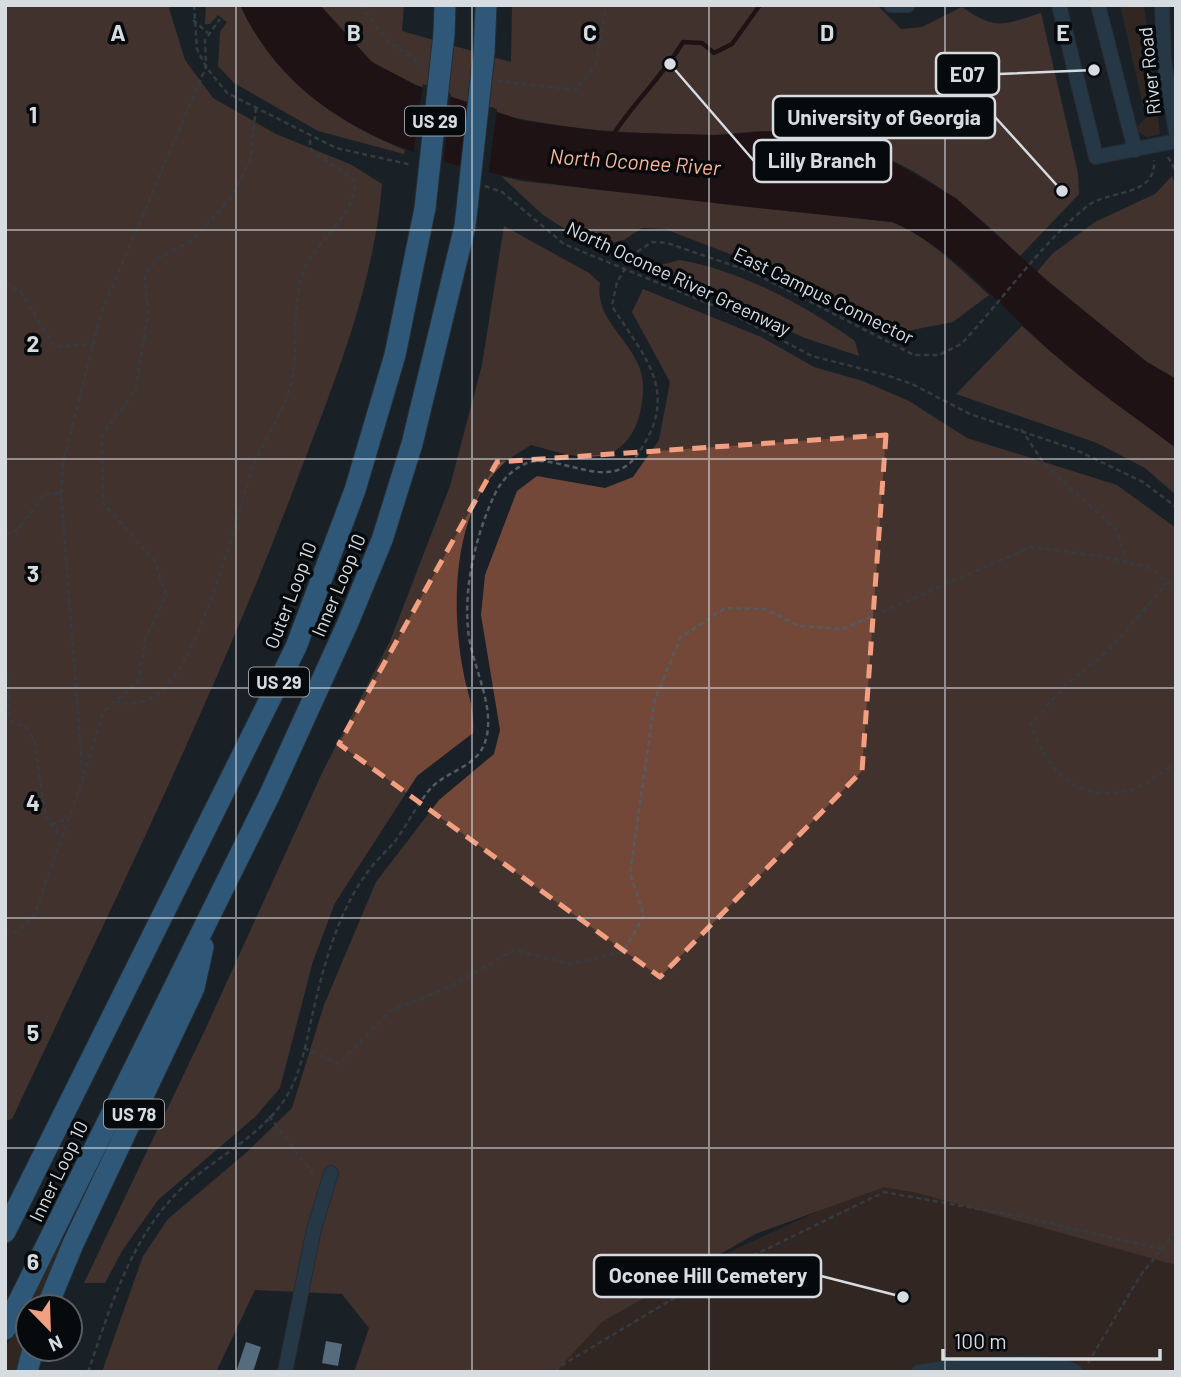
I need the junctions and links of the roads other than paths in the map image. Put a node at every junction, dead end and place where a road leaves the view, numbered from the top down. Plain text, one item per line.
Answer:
1 (445, 5) edge
2 (486, 5) edge
3 (891, 5) edge
4 (908, 5) edge
5 (1059, 5) edge
6 (1098, 5) edge
7 (1162, 5) edge
8 (1176, 132) edge
9 (1176, 141) edge
10 (1135, 150) junction
11 (209, 917) junction
12 (331, 1173) dead end
13 (11, 1215) edge
14 (5, 1232) edge
15 (53, 1293) edge
16 (5, 1329) edge
17 (285, 1372) edge
18 (918, 1372) edge
19 (1076, 1372) edge

1 - 13 highway, Outer Loop 10 / US 29, bridge
2 - 11 highway, Inner Loop 10 / US 29, bridge
3 - 4 street
5 - 10 street
6 - 10 street
7 - 8 street, River Road
9 - 10 street
11 - 15 highway, US 78
11 - 16 highway, Inner Loop 10 / US 29
12 - 17 street
13 - 14 highway, Outer Loop 10 / US 29
18 - 19 street

